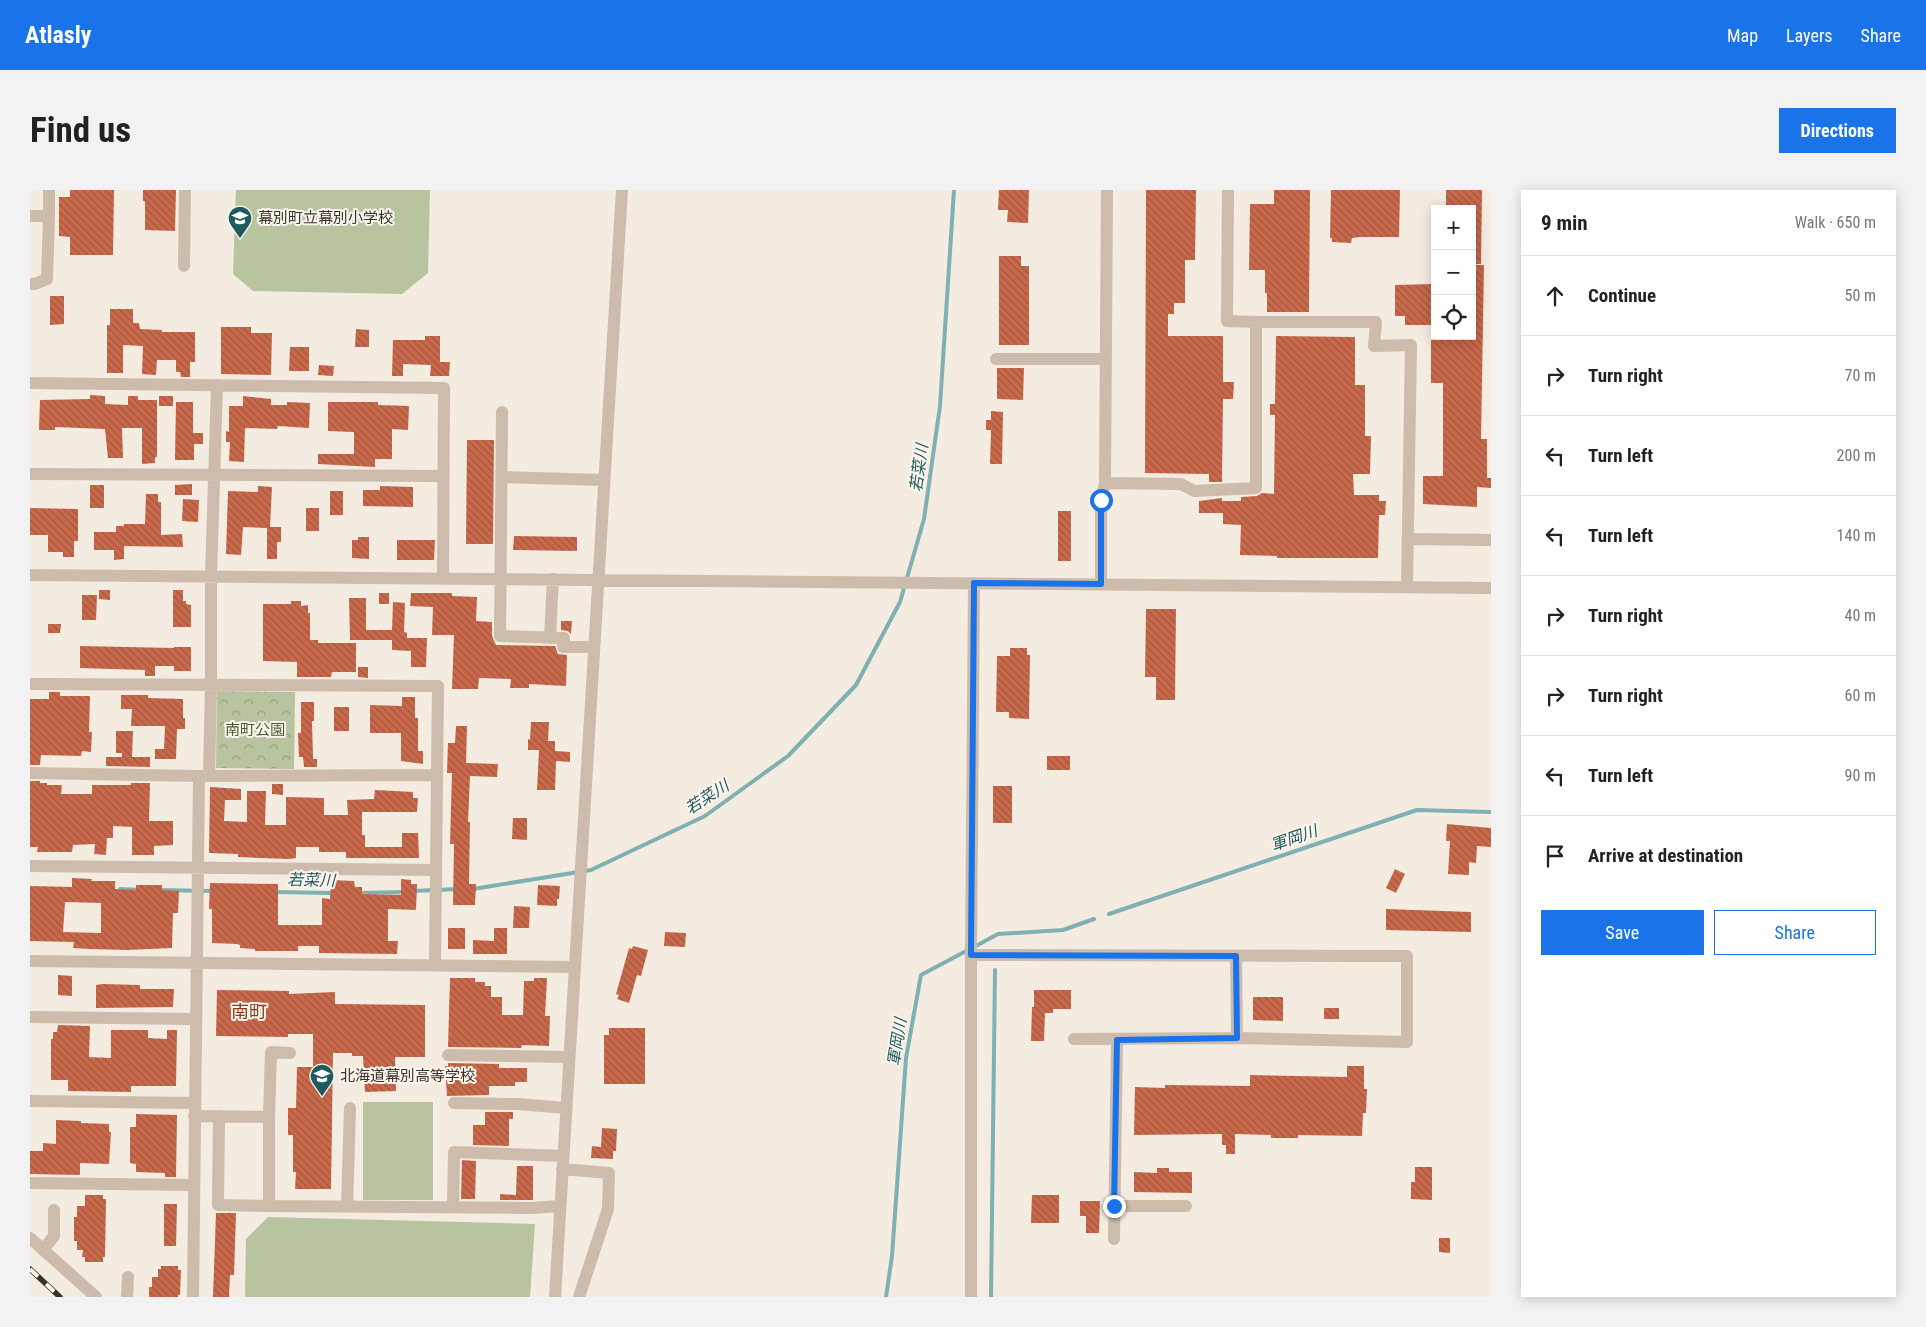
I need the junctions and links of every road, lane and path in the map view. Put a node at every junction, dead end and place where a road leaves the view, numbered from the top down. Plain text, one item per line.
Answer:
1 (49, 190) edge
2 (185, 190) edge
3 (622, 190) edge
4 (1106, 190) edge
5 (1228, 190) edge
6 (30, 216) edge
7 (49, 216) junction
8 (184, 266) dead end
9 (30, 284) edge
10 (1256, 322) junction
11 (996, 359) dead end
12 (1106, 359) junction
13 (30, 383) edge
14 (216, 385) junction
15 (502, 412) dead end
16 (30, 474) edge
17 (214, 474) junction
18 (444, 476) junction
19 (502, 477) junction
20 (604, 480) junction
21 (1105, 483) junction
22 (1408, 539) junction
23 (1491, 540) edge
24 (30, 575) edge
25 (211, 576) junction
26 (443, 578) junction
27 (501, 579) junction
28 (553, 579) junction
29 (598, 579) junction
30 (974, 583) junction
31 (1101, 584) junction
32 (1407, 587) junction
33 (1491, 588) edge
34 (550, 638) junction
35 (594, 647) junction
36 (30, 684) edge
37 (211, 686) junction
38 (30, 773) edge
39 (437, 774) junction
40 (204, 775) junction
41 (30, 866) edge
42 (197, 867) junction
43 (436, 870) junction
44 (971, 955) junction
45 (1236, 956) junction
46 (30, 962) edge
47 (196, 963) junction
48 (435, 965) junction
49 (574, 966) junction
50 (30, 1017) edge
51 (195, 1019) junction
52 (1237, 1038) junction
53 (1074, 1039) dead end
54 (1117, 1040) junction
55 (290, 1053) dead end
56 (448, 1055) dead end
57 (569, 1057) junction
58 (30, 1101) edge
59 (454, 1103) dead end
60 (350, 1108) dead end
61 (566, 1108) junction
62 (194, 1110) junction
63 (219, 1116) junction
64 (269, 1117) junction
65 (562, 1163) junction
66 (30, 1183) edge
67 (193, 1185) junction
68 (269, 1206) junction
69 (347, 1206) junction
70 (560, 1206) junction
71 (1114, 1206) junction
72 (1186, 1206) dead end
73 (453, 1207) junction
74 (54, 1210) dead end
75 (30, 1238) edge
76 (1114, 1239) dead end
77 (43, 1250) junction
78 (128, 1278) dead end
79 (96, 1297) edge
80 (127, 1297) edge
81 (193, 1297) edge
82 (554, 1297) edge
83 (579, 1297) edge
84 (971, 1297) edge

1 - 7 street
2 - 8 street
3 - 20 street
4 - 12 street
5 - 10 street
6 - 7 street
7 - 9 street
10 - 21 street
10 - 22 street
11 - 12 street
12 - 21 street
13 - 14 street
14 - 17 street
14 - 18 street
15 - 19 street
16 - 17 street
17 - 18 street
17 - 25 street
18 - 26 street
19 - 20 street
19 - 27 street
20 - 29 street
21 - 31 street
22 - 23 street
22 - 32 street
24 - 25 street
25 - 26 street
25 - 37 street
26 - 27 street
27 - 28 street
27 - 34 street
28 - 29 street
28 - 34 street
29 - 30 street
29 - 35 street
30 - 31 street
30 - 44 street
31 - 32 street
32 - 33 street
34 - 35 street
35 - 49 street
36 - 37 street
37 - 39 street
37 - 40 street
38 - 40 street
39 - 40 street
39 - 43 street
40 - 42 street
41 - 42 street
42 - 43 street
42 - 47 street
43 - 48 street
44 - 45 street
44 - 84 street
45 - 52 street
45 - 52 street
46 - 47 street
47 - 48 street
47 - 51 street
48 - 49 street
49 - 57 street
50 - 51 street
51 - 62 street
52 - 54 street
53 - 54 street
54 - 71 street
55 - 64 street
56 - 57 street
57 - 61 street
58 - 62 street
59 - 61 street
60 - 69 street
61 - 65 street
62 - 63 street
62 - 67 street
63 - 64 street
63 - 68 street
64 - 68 street
65 - 70 street
65 - 73 street
65 - 83 street
66 - 67 street
67 - 81 street
68 - 69 street
69 - 73 street
70 - 73 street
70 - 82 street
71 - 72 street
71 - 76 street
74 - 77 street
75 - 77 street
77 - 79 street
78 - 80 street

